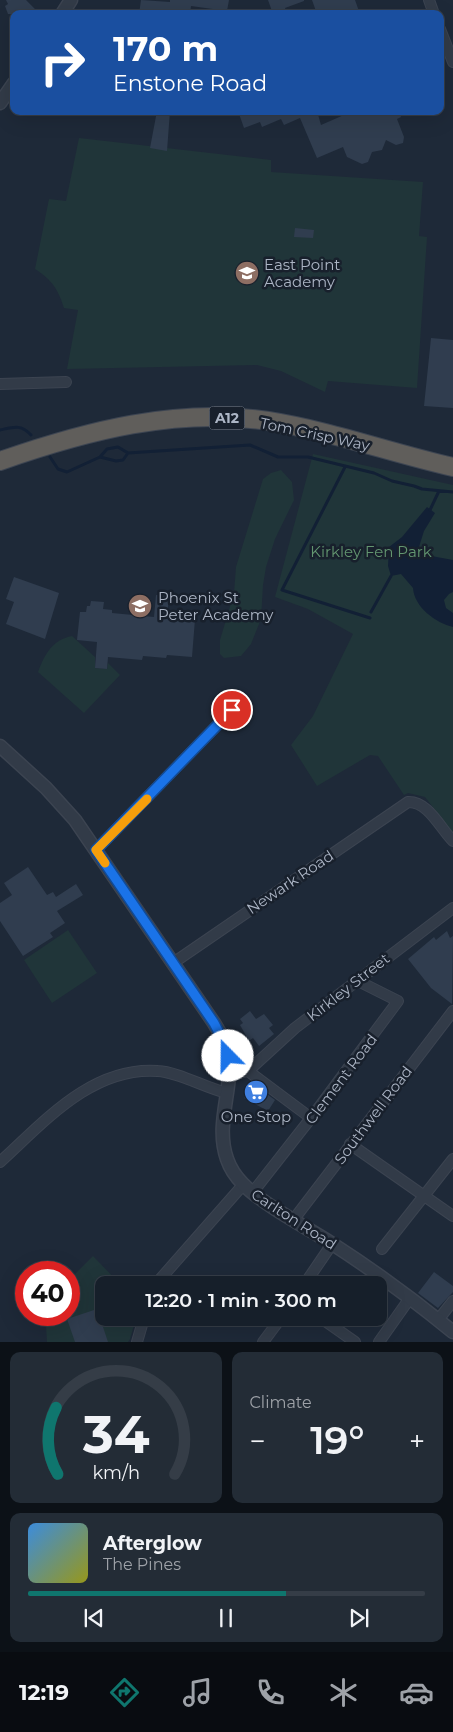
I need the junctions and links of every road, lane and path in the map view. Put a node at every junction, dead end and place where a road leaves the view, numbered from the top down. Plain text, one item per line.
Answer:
1 (444, 39) edge
2 (453, 62) edge
3 (10, 89) edge
4 (0, 103) edge
5 (66, 382) dead end
6 (0, 384) edge
7 (0, 461) edge
8 (453, 467) edge
9 (232, 710) dead end
10 (0, 746) edge
11 (453, 841) edge
12 (96, 850) junction
13 (453, 908) edge
14 (173, 963) junction
15 (356, 980) junction
16 (453, 1012) edge
17 (248, 1072) junction
18 (230, 1075) junction
19 (227, 1093) junction
20 (311, 1118) junction
21 (350, 1144) junction
22 (453, 1159) edge
23 (0, 1162) edge
24 (248, 1188) junction
25 (424, 1196) junction
26 (453, 1216) edge
27 (294, 1219) junction
28 (332, 1244) junction
29 (382, 1249) dead end
30 (164, 1276) edge
31 (310, 1276) edge
32 (410, 1298) junction
33 (452, 1304) edge
34 (438, 1320) junction
35 (142, 1326) edge
36 (275, 1326) edge
37 (332, 1326) edge
38 (453, 1332) edge
39 (137, 1342) edge
40 (264, 1342) edge
41 (355, 1342) edge
42 (378, 1342) edge

1 - 2 street
3 - 4 street
5 - 6 street
7 - 8 highway, Tom Crisp Way / A12
9 - 12 street
10 - 12 street, Carlton Road
11 - 14 street, Newark Road
12 - 14 street, Carlton Road
13 - 15 street, Kirkley Street
14 - 18 street, Carlton Road
15 - 17 street, Kirkley Street
15 - 20 street, Clement Road
16 - 21 street, Southwell Road
17 - 18 street
17 - 20 street
18 - 19 street, Carlton Road
19 - 23 street
19 - 24 street, Carlton Road
20 - 24 street, Clement Road
21 - 25 street
21 - 27 street, Southwell Road
22 - 25 street
24 - 27 street, Carlton Road
24 - 30 street, Clement Road
25 - 26 street
25 - 29 street
27 - 28 street, Carlton Road
28 - 31 street
28 - 32 street, Carlton Road
32 - 34 street, Carlton Road
32 - 42 street
33 - 34 street
34 - 38 street, Carlton Road
35 - 39 street
36 - 40 street
37 - 41 street

